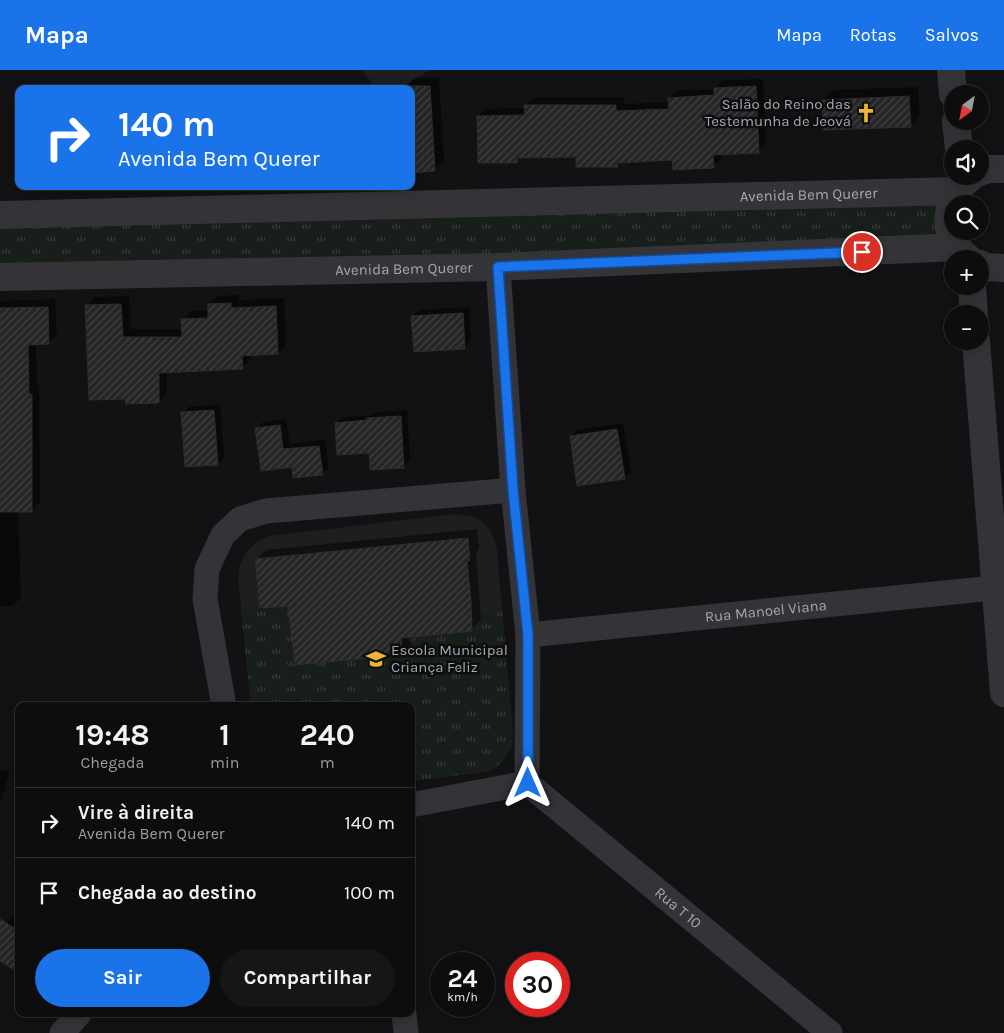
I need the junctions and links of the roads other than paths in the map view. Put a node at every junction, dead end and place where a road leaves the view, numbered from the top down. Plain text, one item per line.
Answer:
1 (951, 70) edge
2 (952, 85) edge
3 (989, 169) edge
4 (1004, 169) edge
5 (944, 181) edge
6 (962, 185) edge
7 (0, 214) edge
8 (961, 250) edge
9 (944, 254) edge
10 (498, 267) junction
11 (989, 267) edge
12 (1004, 268) edge
13 (0, 277) edge
14 (977, 350) edge
15 (513, 490) junction
16 (999, 587) edge
17 (528, 635) junction
18 (1004, 693) edge
19 (223, 702) edge
20 (528, 783) junction
21 (415, 804) edge
22 (76, 1017) edge
23 (404, 1017) edge
24 (62, 1033) edge
25 (406, 1033) edge
26 (830, 1033) edge

1 - 2 street
3 - 4 street, Avenida Bem Querer
5 - 7 street, Avenida Bem Querer
6 - 8 street
9 - 10 street, Avenida Bem Querer
10 - 13 street, Avenida Bem Querer
10 - 15 street
11 - 12 street
14 - 16 street
15 - 17 street
15 - 19 street
16 - 17 street, Rua Manoel Viana
16 - 18 street
17 - 20 street
20 - 21 street
20 - 26 street, Rua T 10
22 - 24 street
23 - 25 street

